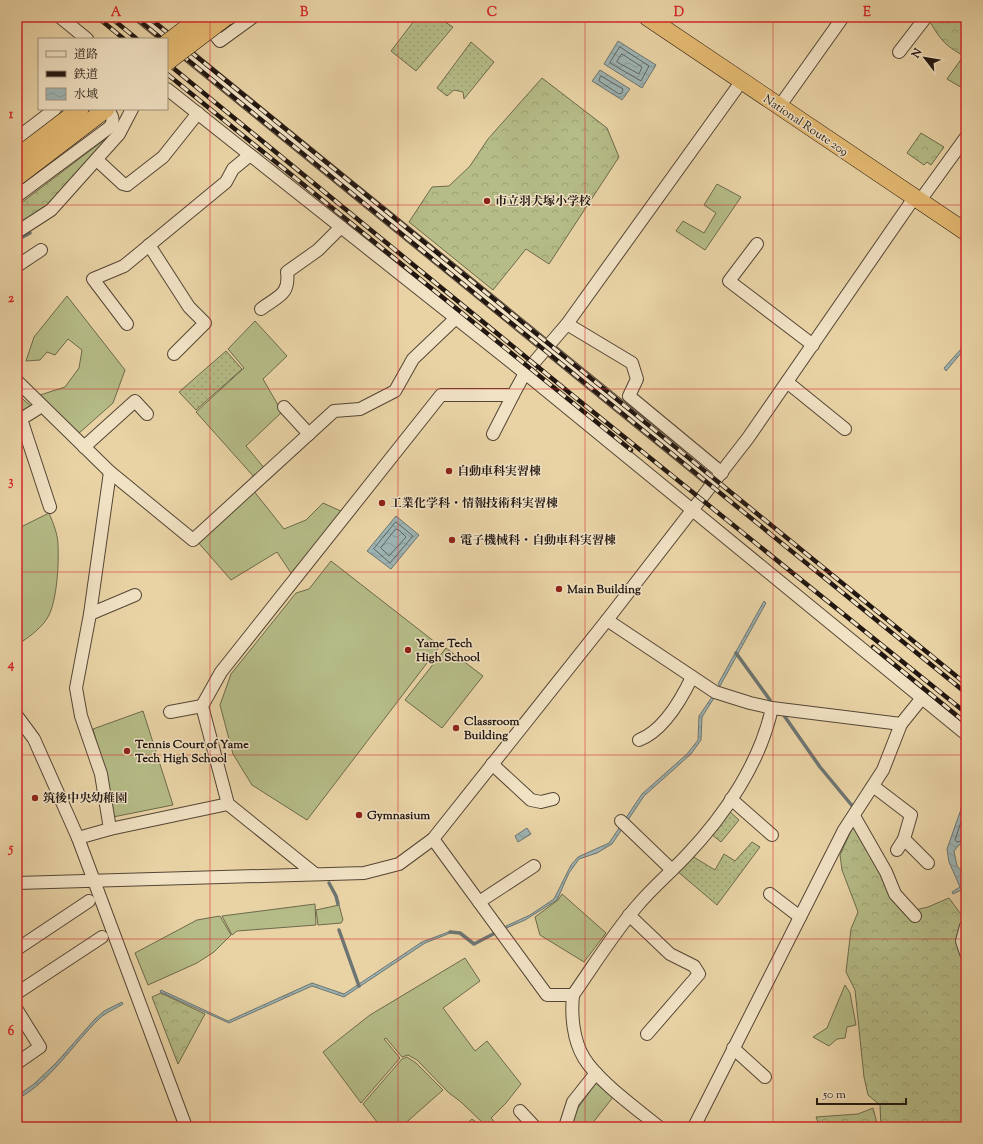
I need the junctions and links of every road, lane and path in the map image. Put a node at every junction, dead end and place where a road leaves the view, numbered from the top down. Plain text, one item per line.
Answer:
1 (60, 17) edge
2 (141, 17) edge
3 (201, 17) edge
4 (226, 17) edge
5 (253, 17) edge
6 (647, 17) edge
7 (843, 17) edge
8 (926, 17) edge
9 (86, 38) edge
10 (167, 38) edge
11 (168, 39) edge
12 (168, 42) edge
13 (899, 52) dead end
14 (168, 61) edge
15 (741, 82) junction
16 (168, 90) edge
17 (779, 107) junction
18 (54, 110) edge
19 (79, 110) edge
20 (105, 110) edge
21 (107, 110) edge
22 (131, 110) edge
23 (198, 113) junction
24 (966, 136) edge
25 (17, 138) edge
26 (250, 155) junction
27 (17, 157) edge
28 (97, 160) junction
29 (17, 177) edge
30 (17, 196) edge
31 (916, 200) junction
32 (341, 226) junction
33 (17, 232) edge
34 (966, 232) edge
35 (757, 244) dead end
36 (149, 245) junction
37 (41, 250) dead end
38 (17, 266) edge
39 (261, 309) dead end
40 (456, 318) junction
41 (127, 324) dead end
42 (567, 324) junction
43 (813, 345) junction
44 (547, 348) junction
45 (174, 354) dead end
46 (525, 373) junction
47 (17, 381) edge
48 (787, 382) junction
49 (513, 395) junction
50 (42, 406) junction
51 (284, 407) dead end
52 (147, 414) dead end
53 (845, 429) dead end
54 (309, 434) junction
55 (493, 434) dead end
56 (84, 446) junction
57 (110, 472) junction
58 (722, 473) junction
59 (714, 484) junction
60 (50, 507) dead end
61 (693, 511) junction
62 (135, 595) dead end
63 (90, 614) junction
64 (607, 620) junction
65 (692, 677) junction
66 (922, 698) junction
67 (202, 706) junction
68 (772, 708) junction
69 (170, 712) dead end
70 (17, 716) edge
71 (902, 724) junction
72 (966, 734) edge
73 (639, 740) dead end
74 (492, 764) junction
75 (873, 786) junction
76 (553, 799) dead end
77 (730, 799) junction
78 (228, 804) junction
79 (854, 816) junction
80 (621, 821) dead end
81 (110, 829) junction
82 (772, 835) dead end
83 (78, 838) junction
84 (433, 839) junction
85 (904, 839) junction
86 (897, 850) dead end
87 (928, 863) dead end
88 (534, 866) dead end
89 (672, 870) junction
90 (315, 874) junction
91 (94, 881) junction
92 (17, 883) edge
93 (770, 894) dead end
94 (89, 902) dead end
95 (479, 902) junction
96 (629, 915) junction
97 (916, 916) dead end
98 (800, 917) junction
99 (965, 927) edge
100 (102, 937) dead end
101 (17, 949) edge
102 (966, 953) edge
103 (17, 993) edge
104 (574, 995) junction
105 (17, 1010) edge
106 (647, 1034) dead end
107 (733, 1048) junction
108 (17, 1063) edge
109 (596, 1072) junction
110 (765, 1077) dead end
111 (520, 1111) dead end
112 (186, 1127) edge
113 (535, 1127) edge
114 (565, 1127) edge
115 (659, 1127) edge
116 (694, 1127) edge

1 - 9 street
2 - 10 street
3 - 5 street
3 - 12 highway, bridge
4 - 14 highway, bridge
6 - 15 highway, National Route 209
7 - 17 street
8 - 13 street
11 - 44 street
15 - 17 highway, National Route 209
15 - 42 street
16 - 23 street
17 - 31 highway, National Route 209
18 - 25 street
19 - 27 highway
20 - 29 highway
21 - 30 street
22 - 28 street
23 - 26 street
23 - 28 street
24 - 31 street
26 - 32 street
26 - 36 street
28 - 33 street
31 - 34 highway, National Route 209
31 - 43 street
32 - 39 street
32 - 40 street
35 - 43 street
36 - 41 street
36 - 45 street
37 - 38 street
40 - 46 street
40 - 54 street
42 - 44 street
42 - 58 street
43 - 48 street
44 - 46 street
44 - 59 street
46 - 49 street
46 - 61 street
47 - 50 street
48 - 53 street
48 - 58 street
49 - 55 street
49 - 67 street
50 - 56 street
50 - 60 street
51 - 54 street
52 - 56 street
54 - 57 street
56 - 57 street
57 - 63 street
58 - 59 street
59 - 61 street
61 - 64 street
61 - 66 street
62 - 63 street
63 - 81 street
64 - 65 street
64 - 74 street
65 - 68 street
65 - 73 street
66 - 71 street
66 - 72 street
67 - 69 street
67 - 78 street
68 - 71 street
68 - 77 street
70 - 83 street
71 - 75 street
74 - 76 street
74 - 84 street
75 - 79 street
75 - 85 street
77 - 82 street
77 - 89 street
78 - 81 street
78 - 90 street
79 - 97 street
79 - 98 street
80 - 89 street
81 - 83 street
83 - 91 street
84 - 90 street
84 - 95 street
85 - 86 street
85 - 87 street
88 - 95 street
89 - 96 street
90 - 91 street
91 - 92 street
91 - 112 street
93 - 98 street
94 - 101 street
95 - 104 street
96 - 104 street
96 - 106 street
98 - 107 street
99 - 102 street
100 - 103 street
104 - 109 street
105 - 108 street
107 - 110 street
107 - 116 street
109 - 114 street
109 - 115 street
111 - 113 street

